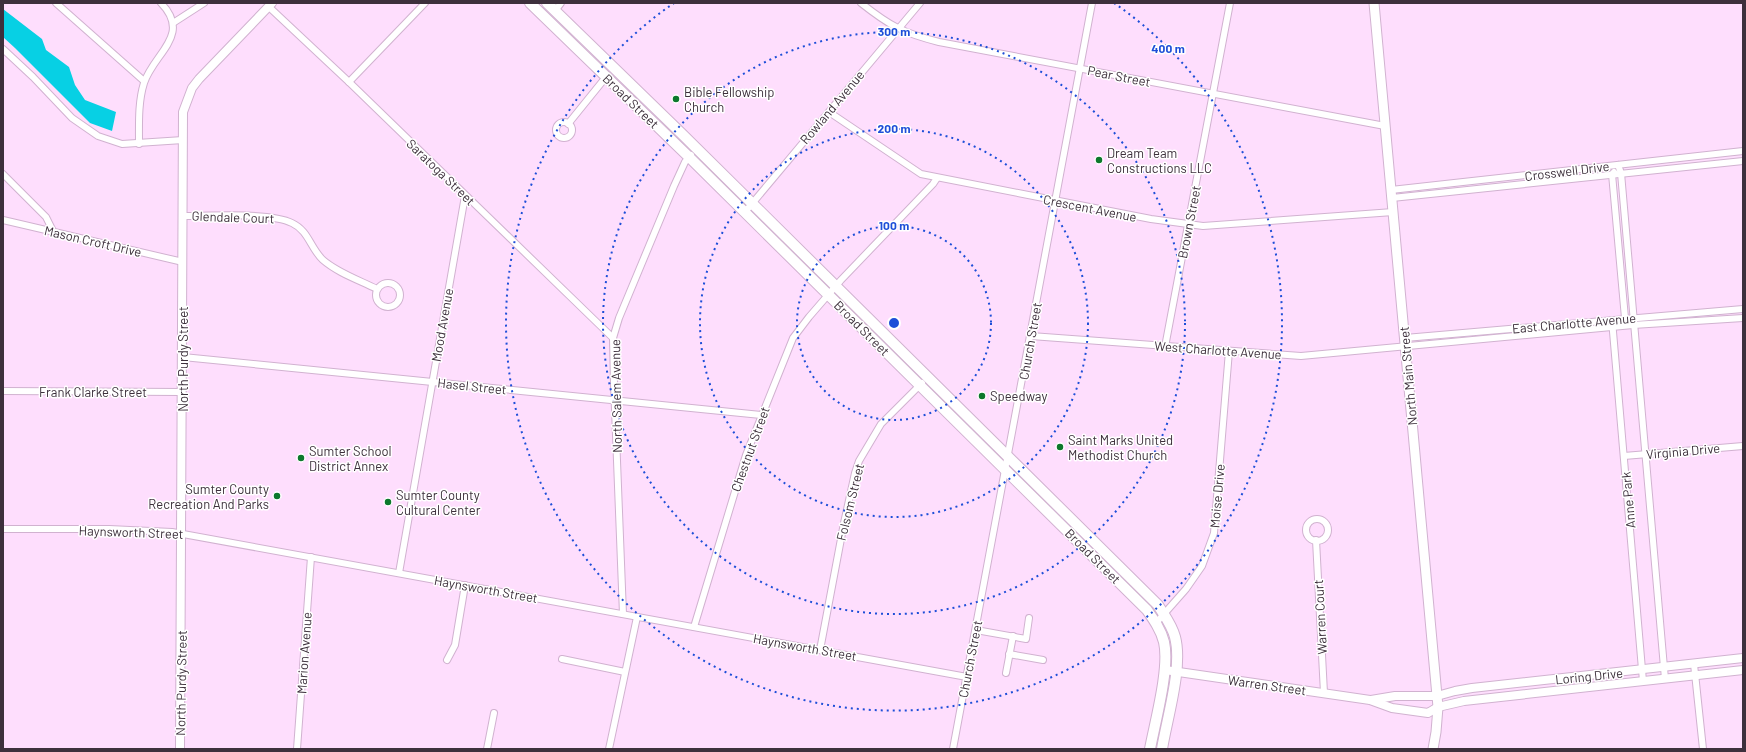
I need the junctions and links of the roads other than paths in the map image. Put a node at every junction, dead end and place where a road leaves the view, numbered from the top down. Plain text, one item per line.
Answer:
1 (56, 3) edge
2 (161, 3) edge
3 (204, 3) edge
4 (425, 3) edge
5 (530, 3) edge
6 (546, 3) edge
7 (862, 3) edge
8 (920, 3) edge
9 (1092, 3) edge
10 (1230, 3) edge
11 (1372, 3) edge
12 (271, 5) edge
13 (558, 7) edge
14 (173, 23) junction
15 (898, 29) junction
16 (3, 49) edge
17 (1080, 69) junction
18 (606, 77) junction
19 (144, 81) junction
20 (349, 82) junction
21 (1213, 94) junction
22 (829, 112) junction
23 (568, 124) dead end
24 (1385, 126) junction
25 (182, 140) junction
26 (139, 144) junction
27 (696, 149) junction
28 (1743, 151) edge
29 (689, 157) junction
30 (1743, 161) edge
31 (1618, 165) junction
32 (3, 174) edge
33 (1612, 174) junction
34 (1621, 174) junction
35 (937, 178) junction
36 (1391, 194) junction
37 (465, 196) junction
38 (1055, 201) junction
39 (752, 204) junction
40 (745, 212) junction
41 (1393, 212) junction
42 (183, 216) junction
43 (3, 220) edge
44 (1188, 225) junction
45 (53, 231) junction
46 (183, 262) junction
47 (836, 286) junction
48 (377, 289) junction
49 (828, 295) junction
50 (1743, 309) edge
51 (1625, 318) junction
52 (1634, 318) junction
53 (1743, 318) edge
54 (1612, 320) junction
55 (1633, 325) junction
56 (1613, 328) junction
57 (1031, 336) junction
58 (614, 338) junction
59 (1405, 342) junction
60 (1166, 347) junction
61 (1229, 352) junction
62 (183, 357) junction
63 (928, 378) junction
64 (432, 382) junction
65 (920, 385) junction
66 (3, 391) edge
67 (182, 392) junction
68 (615, 400) junction
69 (762, 415) junction
70 (1743, 446) edge
71 (1645, 454) junction
72 (1624, 456) junction
73 (1008, 457) junction
74 (1006, 470) junction
75 (3, 529) edge
76 (182, 534) junction
77 (1316, 540) dead end
78 (311, 557) junction
79 (399, 573) junction
80 (465, 585) junction
81 (623, 614) junction
82 (1164, 614) junction
83 (637, 617) junction
84 (1029, 618) dead end
85 (1156, 624) junction
86 (694, 627) junction
87 (976, 630) junction
88 (1013, 636) junction
89 (820, 650) junction
90 (1009, 654) junction
91 (1743, 658) edge
92 (562, 659) dead end
93 (447, 660) dead end
94 (1044, 660) dead end
95 (1694, 664) junction
96 (1664, 667) junction
97 (1165, 670) junction
98 (1642, 670) junction
99 (1743, 670) edge
100 (625, 672) junction
101 (1176, 672) junction
102 (1006, 673) dead end
103 (1695, 675) junction
104 (967, 678) junction
105 (1665, 679) junction
106 (1643, 681) junction
107 (1324, 693) junction
108 (1437, 696) junction
109 (1370, 700) junction
110 (1438, 707) junction
111 (494, 713) dead end
112 (180, 749) edge
113 (297, 749) edge
114 (487, 749) edge
115 (609, 749) edge
116 (953, 749) edge
117 (1150, 749) edge
118 (1162, 749) edge
119 (1433, 749) edge
120 (1703, 749) edge

1 - 19 street
2 - 14 street
3 - 14 street
4 - 20 street
5 - 18 main road, Broad Street
6 - 13 main road, Broad Street
7 - 15 street, Pear Street
8 - 15 street, Rowland Avenue
9 - 17 street, Church Street
10 - 21 street, Brown Street
11 - 24 main road, North Main Street
12 - 20 street, Saratoga Street
12 - 25 street, North Purdy Street
13 - 27 main road, Broad Street
14 - 19 street
15 - 17 street, Pear Street
15 - 22 street, Rowland Avenue
16 - 26 street
17 - 21 street, Pear Street
17 - 38 street, Church Street
18 - 23 street
18 - 29 main road, Broad Street
19 - 26 street
20 - 37 street, Saratoga Street
21 - 24 street, Pear Street
21 - 44 street, Brown Street
22 - 35 street, Crescent Avenue
22 - 39 street, Rowland Avenue
24 - 36 main road, North Main Street
25 - 26 street
25 - 42 street, North Purdy Street
27 - 29 street, North Salem Avenue
27 - 39 main road, Broad Street
28 - 31 street, Crosswell Drive
29 - 40 main road, Broad Street
29 - 58 street, North Salem Avenue
30 - 34 street, Crosswell Drive
31 - 33 street
31 - 34 street, Anne Park
31 - 36 street, Crosswell Drive
32 - 45 street
33 - 34 street, Crosswell Drive
33 - 36 street, Crosswell Drive
33 - 51 street
34 - 52 street, Anne Park
35 - 38 street, Crescent Avenue
35 - 47 street
36 - 41 main road, North Main Street
37 - 58 street, Saratoga Street
37 - 64 street, Mood Avenue
38 - 44 street, Crescent Avenue
38 - 57 street, Church Street
39 - 40 street, Rowland Avenue
39 - 47 main road, Broad Street
40 - 49 main road, Broad Street
41 - 44 street, Crescent Avenue
41 - 59 main road, North Main Street
42 - 46 street, North Purdy Street
42 - 48 street, Glendale Court
43 - 45 street, Mason Croft Drive
44 - 60 street, Brown Street
45 - 46 street, Mason Croft Drive
46 - 62 street, North Purdy Street
47 - 49 street, Chestnut Street
47 - 63 main road, Broad Street
48 - 48 street
49 - 65 main road, Broad Street
49 - 69 street, Chestnut Street
50 - 52 street, East Charlotte Avenue
51 - 52 street, East Charlotte Avenue
51 - 54 street, East Charlotte Avenue
51 - 55 street
52 - 55 street, Anne Park
53 - 55 street, East Charlotte Avenue
54 - 56 street, Anne Park
54 - 59 street, East Charlotte Avenue
55 - 56 street, East Charlotte Avenue
55 - 71 street, Anne Park
56 - 59 street, East Charlotte Avenue
56 - 72 street, Anne Park
57 - 60 street, West Charlotte Avenue
57 - 73 street, Church Street
58 - 68 street, North Salem Avenue
59 - 61 street, West Charlotte Avenue
59 - 108 main road, North Main Street
60 - 61 street, West Charlotte Avenue
61 - 82 street, Moise Drive
62 - 64 street, Hasel Street
62 - 67 street, North Purdy Street
63 - 65 street, Folsom Street
63 - 73 main road, Broad Street
64 - 68 street, Hasel Street
64 - 79 street, Mood Avenue
65 - 74 main road, Broad Street
65 - 89 street, Folsom Street
66 - 67 street, Frank Clarke Street
67 - 76 street, North Purdy Street
68 - 69 street, Hasel Street
68 - 81 street, North Salem Avenue
69 - 86 street, Chestnut Street
70 - 71 street, Virginia Drive
71 - 72 street, Virginia Drive
71 - 96 street, Anne Park
72 - 98 street, Anne Park
73 - 74 street, Church Street
73 - 82 main road, Broad Street
74 - 85 main road, Broad Street
74 - 87 street, Church Street
75 - 76 street, Haynsworth Street
76 - 78 street, Haynsworth Street
76 - 112 street, North Purdy Street
77 - 107 street, Warren Court
78 - 79 street, Haynsworth Street
78 - 113 street, Marion Avenue
79 - 80 street, Haynsworth Street
80 - 81 street, Haynsworth Street
80 - 93 street
81 - 83 street, Haynsworth Street
82 - 85 street, Moise Drive
82 - 101 main road, Broad Street
83 - 86 street, Haynsworth Street
83 - 100 street
84 - 88 street
85 - 97 main road, Broad Street
86 - 89 street, Haynsworth Street
87 - 88 street
87 - 104 street, Church Street
88 - 90 street
89 - 104 street, Haynsworth Street
90 - 94 street
90 - 102 street
91 - 95 street, Loring Drive
92 - 100 street
95 - 96 street, Loring Drive
95 - 103 street
96 - 98 street, Loring Drive
96 - 105 street, Anne Park
97 - 101 street, Warren Street
97 - 117 main road, Broad Street
98 - 106 street, Anne Park
98 - 108 street, Loring Drive
99 - 103 street, Loring Drive
100 - 115 street
101 - 107 street, Warren Street
101 - 118 main road, Broad Street
103 - 105 street, Loring Drive
103 - 120 street
104 - 116 street, Church Street
105 - 106 street, Loring Drive
106 - 110 street, Loring Drive
107 - 109 street, Warren Street
108 - 109 street, Warren Street
108 - 110 main road, North Main Street
109 - 110 street, Warren Street
110 - 119 main road, North Main Street
111 - 114 street

